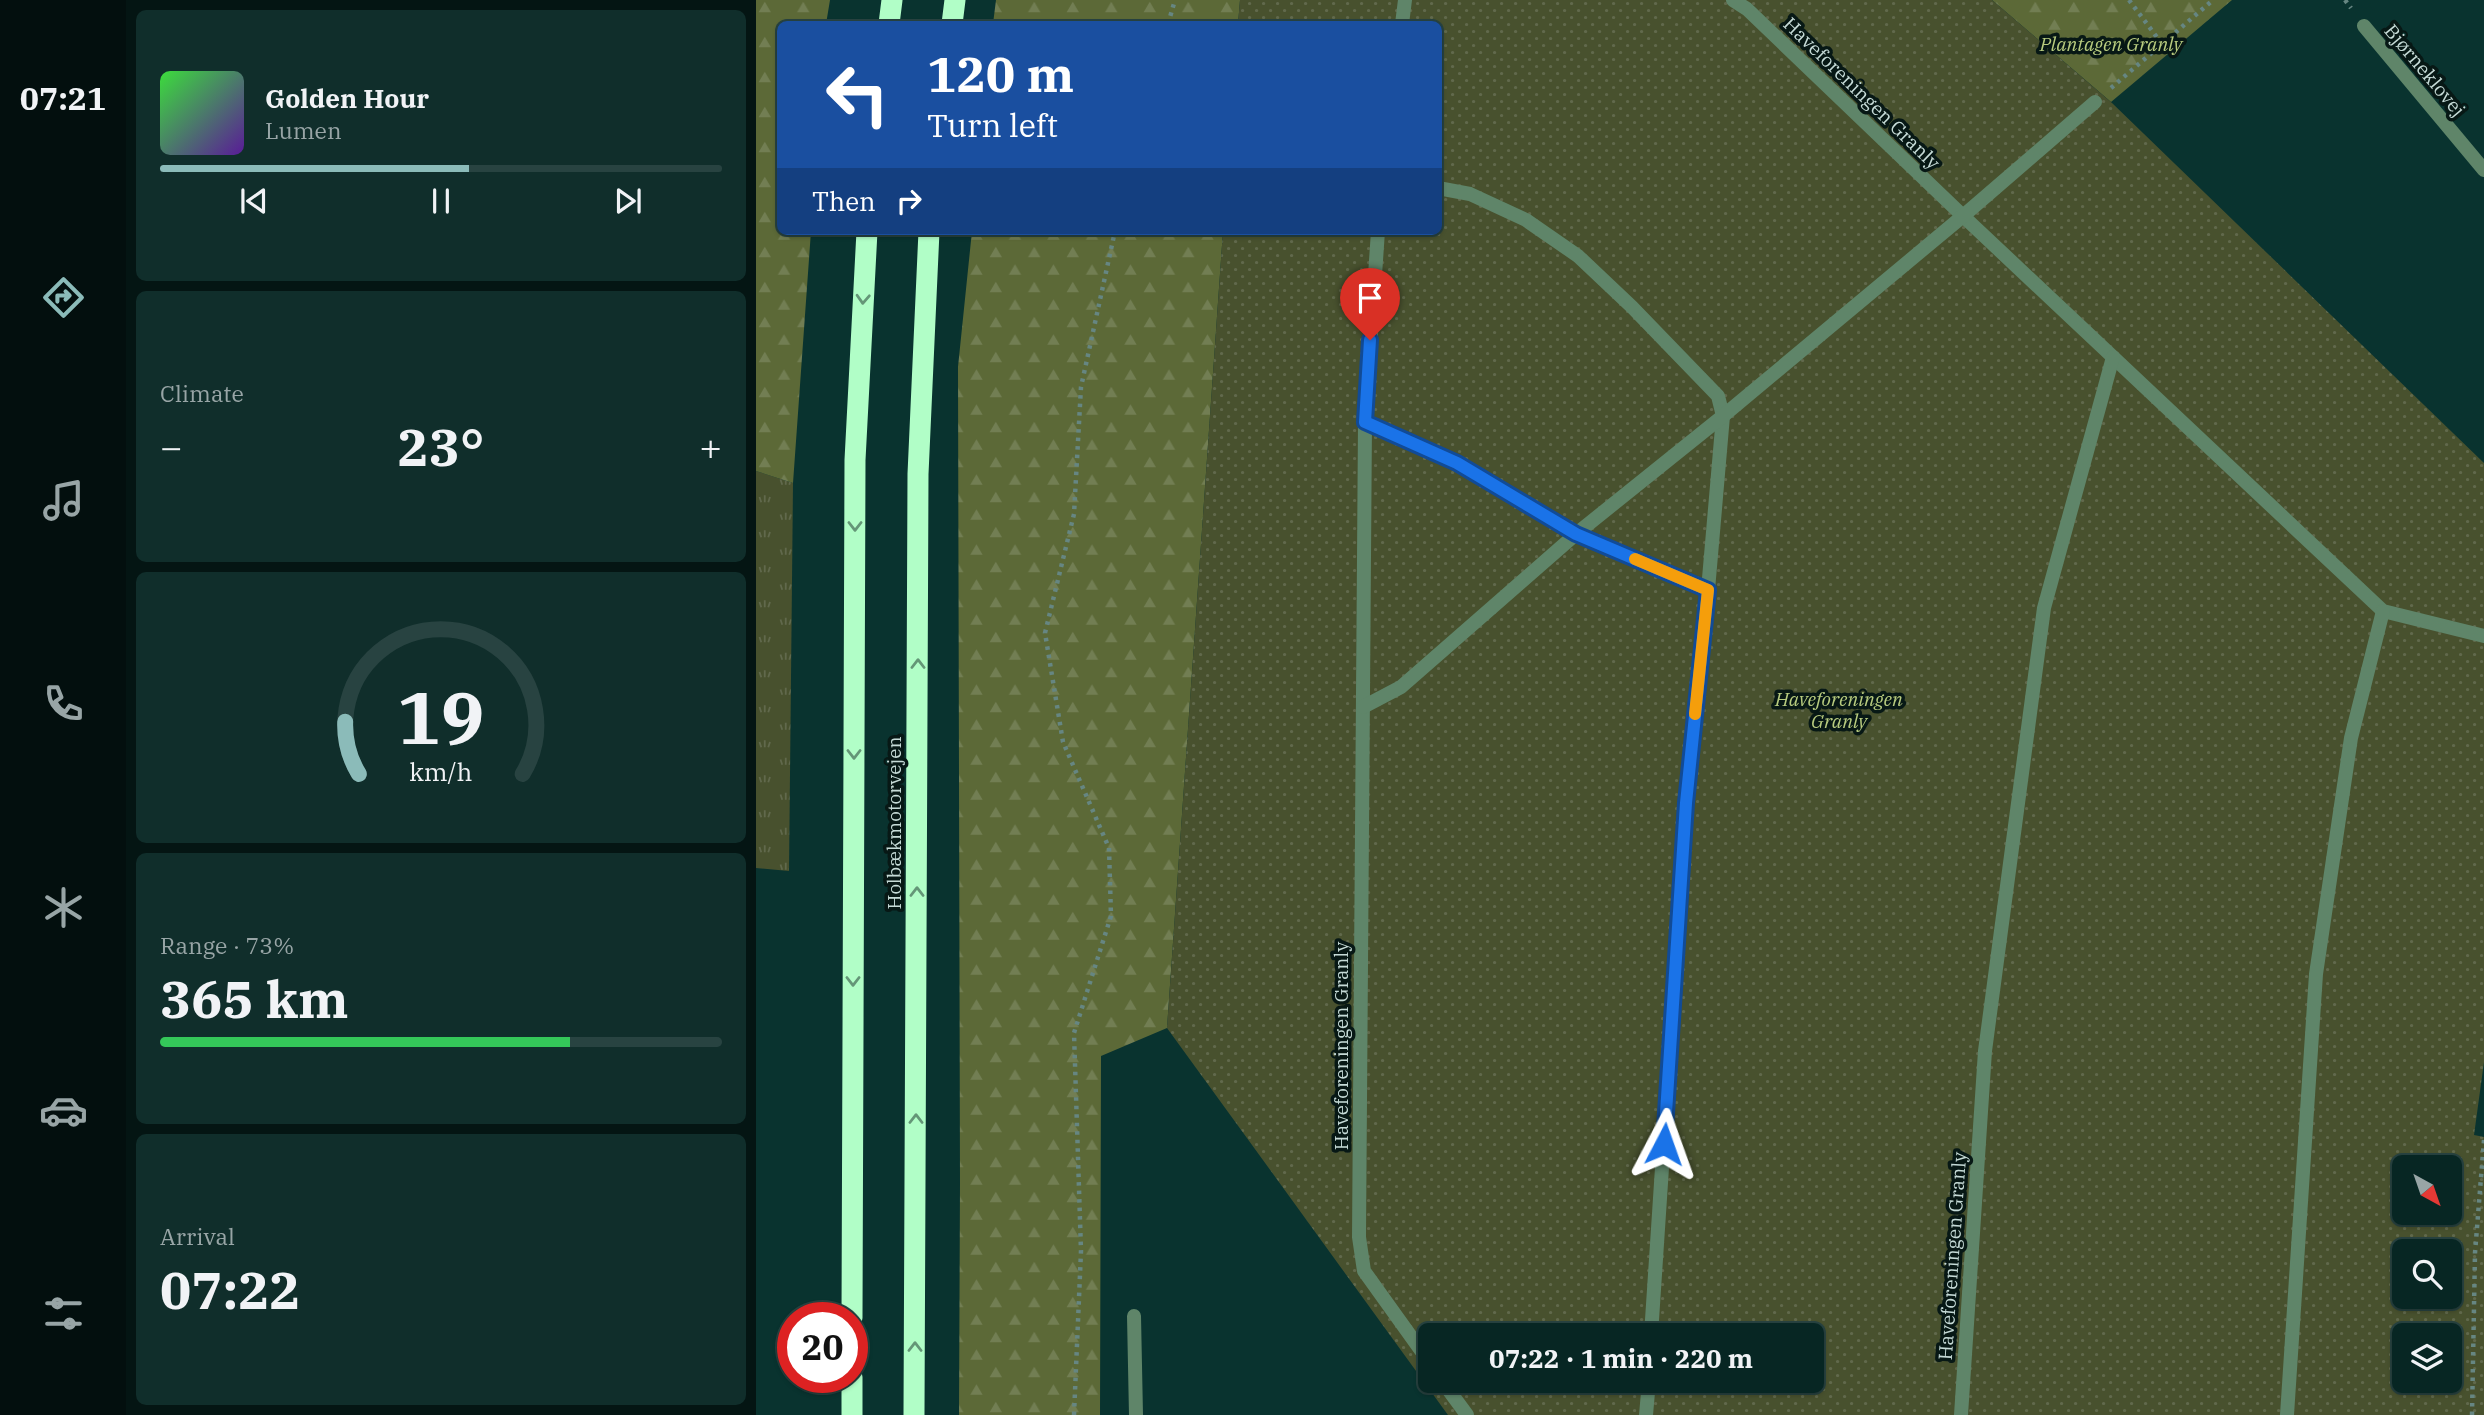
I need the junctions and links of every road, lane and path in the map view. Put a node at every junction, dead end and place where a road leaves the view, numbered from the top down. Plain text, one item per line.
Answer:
1 (892, 0) edge
2 (955, 0) edge
3 (1175, 0) edge
4 (1405, 0) edge
5 (1733, 0) edge
6 (2129, 0) edge
7 (2213, 0) edge
8 (889, 21) edge
9 (952, 21) edge
10 (1169, 21) edge
11 (1402, 21) edge
12 (2364, 26) dead end
13 (2162, 44) junction
14 (2095, 102) joint
15 (2484, 170) edge
16 (1442, 189) edge
17 (1963, 216) junction
18 (867, 235) edge
19 (929, 235) edge
20 (1114, 235) edge
21 (1378, 235) edge
22 (2113, 357) junction
23 (1723, 416) junction
24 (1365, 422) junction
25 (1576, 534) junction
26 (1708, 590) junction
27 (2384, 611) junction
28 (2484, 636) edge
29 (1363, 707) junction
30 (2484, 1140) edge
31 (852, 1302) edge
32 (1133, 1316) dead end
33 (1652, 1323) edge
34 (1418, 1346) edge
35 (852, 1393) edge
36 (1451, 1393) edge
37 (1647, 1393) edge
38 (852, 1415) edge
39 (914, 1415) edge
40 (1074, 1415) edge
41 (1136, 1415) edge
42 (1467, 1415) edge
43 (1646, 1415) edge
44 (1961, 1415) edge
45 (2287, 1415) edge
46 (2472, 1415) edge

1 - 8 highway
2 - 9 highway
3 - 10 path
4 - 11 street
5 - 17 street, Haveforeningen Granly
6 - 13 path
7 - 13 path
12 - 15 street, Bjørneklovej
13 - 14 path
14 - 17 street
16 - 23 street
17 - 22 street, Haveforeningen Granly
17 - 23 street
18 -> 31 highway, Holbækmotorvejen
39 -> 19 highway, Holbækmotorvejen
20 - 40 path
21 - 24 street, Haveforeningen Granly
22 - 27 street, Haveforeningen Granly
22 - 44 street, Haveforeningen Granly
23 - 25 street
23 - 26 street
24 - 25 street
24 - 29 street, Haveforeningen Granly
25 - 26 street
25 - 29 street
26 - 33 street
27 - 28 street, Haveforeningen Granly
27 - 45 street
29 - 34 street, Haveforeningen Granly
30 - 46 path
32 - 41 street
35 - 38 highway
36 - 42 street
37 - 43 street

